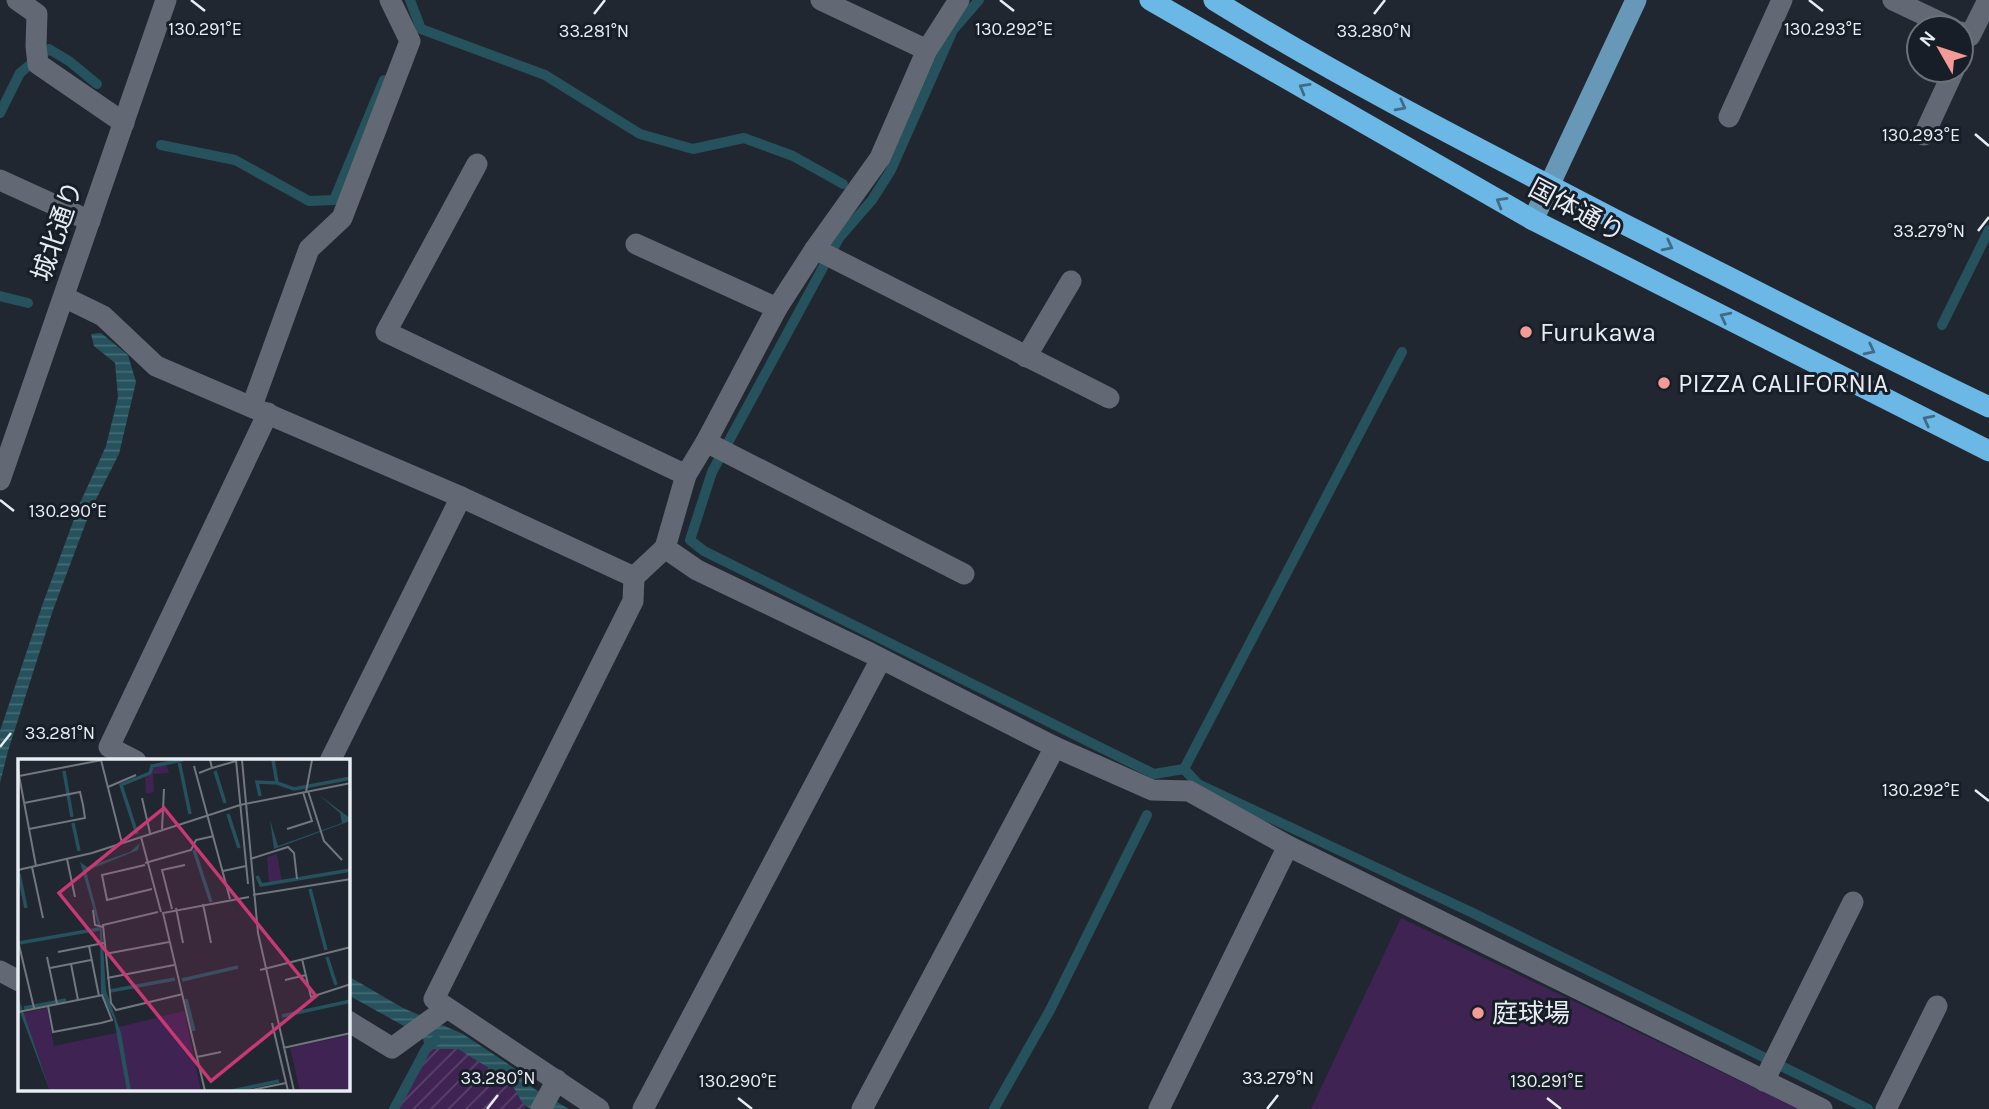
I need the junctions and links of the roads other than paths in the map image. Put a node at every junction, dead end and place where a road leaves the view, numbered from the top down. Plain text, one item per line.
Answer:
1 (17, 0) edge
2 (166, 0) edge
3 (390, 0) edge
4 (821, 0) edge
5 (959, 0) edge
6 (1150, 0) edge
7 (1214, 0) edge
8 (1636, 0) edge
9 (1782, 0) edge
10 (1893, 0) edge
11 (1988, 0) edge
12 (1918, 14) edge
13 (1975, 18) edge
14 (927, 50) junction
15 (1948, 84) edge
16 (1729, 117) dead end
17 (124, 123) junction
18 (1924, 135) dead end
19 (477, 164) dead end
20 (0, 180) edge
21 (1550, 186) junction
22 (1532, 220) junction
23 (90, 221) junction
24 (636, 244) dead end
25 (815, 249) junction
26 (1071, 281) dead end
27 (64, 297) junction
28 (777, 308) junction
29 (1026, 357) junction
30 (1109, 398) dead end
31 (1989, 407) edge
32 (260, 410) junction
33 (706, 442) junction
34 (6, 449) edge
35 (1989, 451) edge
36 (686, 475) junction
37 (0, 480) edge
38 (461, 497) junction
39 (665, 548) junction
40 (964, 574) dead end
41 (634, 577) junction
42 (881, 659) junction
43 (1055, 747) junction
44 (132, 759) edge
45 (331, 759) edge
46 (1288, 846) junction
47 (1853, 902) dead end
48 (0, 971) edge
49 (18, 980) edge
50 (1937, 1006) dead end
51 (440, 1012) junction
52 (350, 1022) edge
53 (557, 1080) junction
54 (1764, 1081) junction
55 (541, 1109) edge
56 (599, 1109) edge
57 (643, 1109) edge
58 (862, 1109) edge
59 (1159, 1109) edge
60 (1822, 1109) edge
61 (1886, 1109) edge

1 - 17 street
2 - 17 street, 城北通り
3 - 32 street
4 - 14 street
5 - 14 street
22 -> 6 highway, 国体通り
7 -> 21 highway, 国体通り
8 - 21 main road
9 - 16 street
10 - 12 street
11 - 13 street
14 - 25 street
15 - 18 street
17 - 23 street, 城北通り
19 - 36 street
20 - 23 street
21 - 22 main road
21 -> 31 highway, 国体通り
35 -> 22 highway, 国体通り
23 - 27 street, 城北通り
24 - 28 street
25 - 28 street
25 - 29 street
26 - 29 street
27 - 32 street
27 - 34 street, 城北通り
28 - 33 street
29 - 30 street
32 - 38 street
32 - 44 street
33 - 36 street
33 - 40 street
34 - 37 street, 城北通り
36 - 39 street
38 - 41 street
38 - 45 street
39 - 41 street
39 - 42 street
41 - 51 street
42 - 43 street
42 - 57 street
43 - 46 street
43 - 58 street
46 - 54 street
46 - 59 street
47 - 54 street
48 - 49 street
50 - 61 street
51 - 52 street
51 - 53 street
53 - 55 street
53 - 56 street
54 - 60 street

